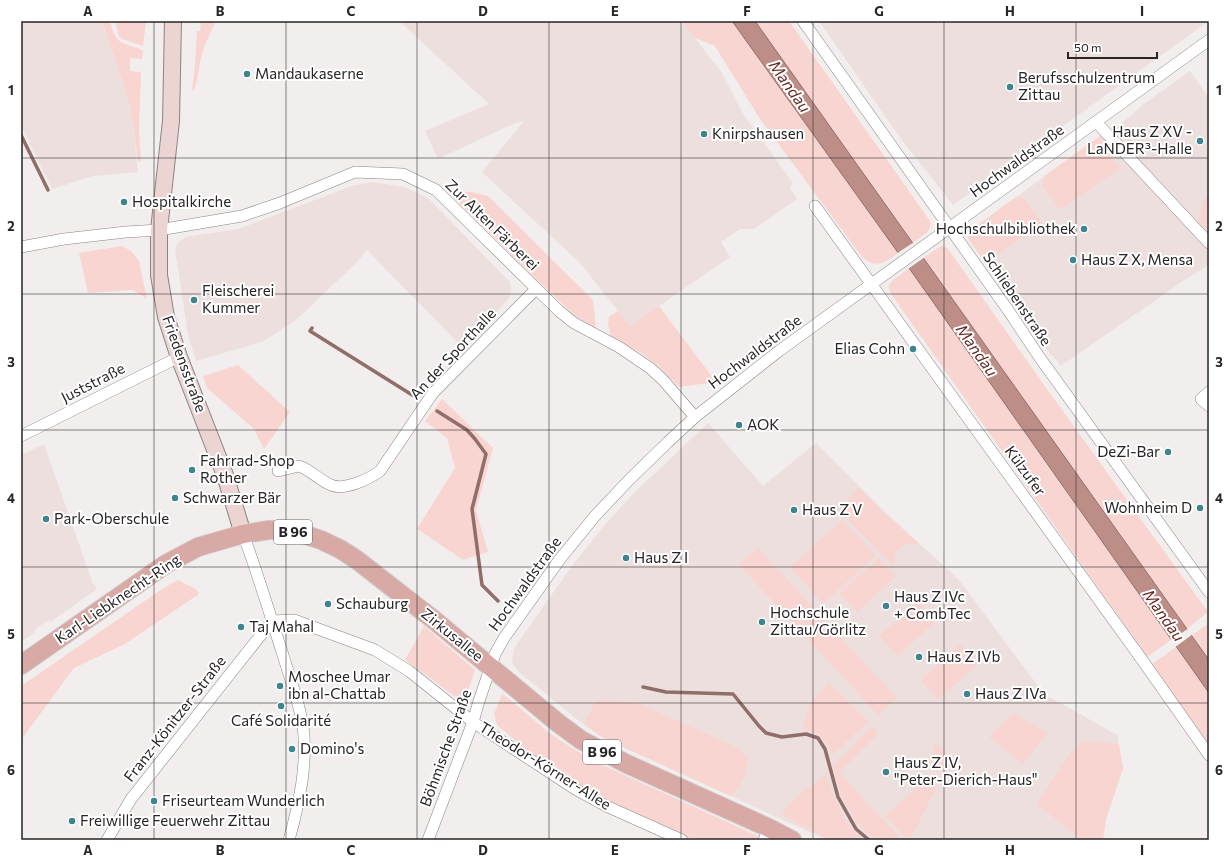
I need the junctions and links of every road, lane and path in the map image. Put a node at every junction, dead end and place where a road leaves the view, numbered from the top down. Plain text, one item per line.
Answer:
1 (173, 21) edge
2 (803, 21) edge
3 (1209, 40) edge
4 (1096, 122) junction
5 (815, 206) dead end
6 (950, 228) junction
7 (159, 230) junction
8 (1209, 243) edge
9 (21, 247) edge
10 (872, 284) junction
11 (536, 289) junction
12 (179, 357) junction
13 (695, 417) junction
14 (21, 436) edge
15 (278, 471) dead end
16 (243, 534) junction
17 (1209, 592) edge
18 (272, 622) junction
19 (21, 666) edge
20 (491, 666) junction
21 (473, 722) junction
22 (1209, 755) edge
23 (766, 834) edge
24 (107, 840) edge
25 (289, 840) edge
26 (428, 840) edge
27 (682, 840) edge
28 (792, 840) edge

1 - 7 main road, Friedensstraße
2 - 6 street, Schliebenstraße
3 - 4 street, Hochwaldstraße
4 - 6 street, Hochwaldstraße
4 - 8 street
5 - 10 street, Külzufer
6 - 10 street, Hochwaldstraße
6 - 17 street, Schliebenstraße
7 - 9 street, Zur Alten Färberei
7 - 11 street, Zur Alten Färberei
7 - 12 main road, Friedensstraße
10 - 13 street, Hochwaldstraße
10 - 22 street, Külzufer
11 - 13 street, Zur Alten Färberei
11 - 15 street, An der Sporthalle
12 - 14 street, Juststraße
12 - 16 main road, Friedensstraße
13 - 20 street, Hochwaldstraße
16 - 18 street
16 - 19 main road, Karl-Liebknecht-Ring / B 96
16 - 20 main road, Zirkusallee / B 96
18 - 21 street, Theodor-Körner-Allee
18 - 24 street, Franz-Könitzer-Straße
18 - 25 street
20 - 21 street, Böhmische Straße
20 - 23 main road, B 96
21 - 26 street, Böhmische Straße
21 - 27 street, Theodor-Körner-Allee
23 - 28 main road, B 96

